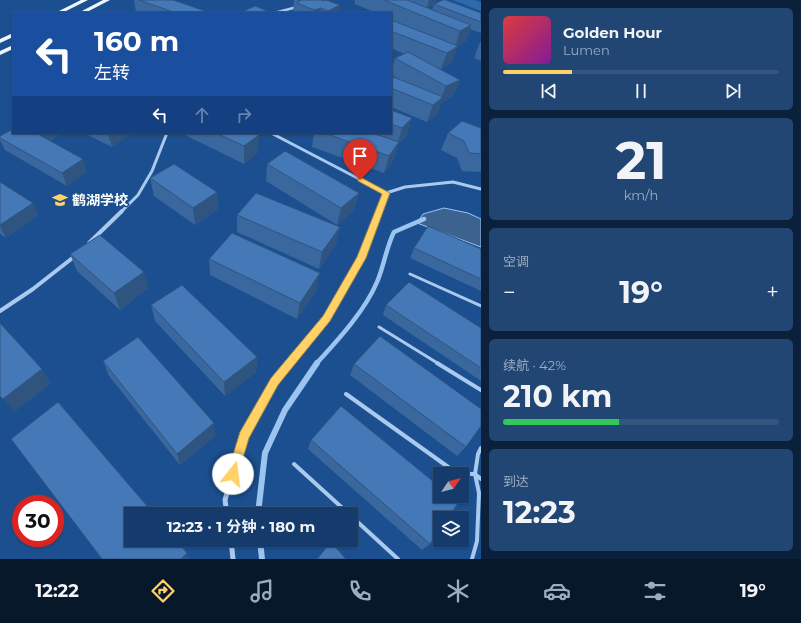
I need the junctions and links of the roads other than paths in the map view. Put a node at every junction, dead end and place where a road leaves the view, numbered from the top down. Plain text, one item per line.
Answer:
1 (85, 0) edge
2 (107, 0) edge
3 (298, 6) dead end
4 (60, 12) edge
5 (83, 12) edge
6 (277, 12) edge
7 (12, 35) edge
8 (0, 41) edge
9 (12, 47) edge
10 (0, 53) edge
11 (167, 134) edge
12 (273, 134) edge
13 (481, 188) edge
14 (386, 193) junction
15 (87, 246) edge
16 (81, 250) edge
17 (410, 274) dead end
18 (481, 306) edge
19 (0, 311) edge
20 (379, 327) dead end
21 (481, 390) edge
22 (346, 394) dead end
23 (481, 448) edge
24 (294, 464) dead end
25 (448, 467) edge
26 (469, 474) edge
27 (475, 474) junction
28 (481, 479) edge
29 (226, 507) edge
30 (341, 507) edge
31 (358, 522) edge
32 (232, 547) edge
33 (233, 559) edge
34 (398, 559) edge
35 (472, 559) edge

1 - 4 main road
2 - 5 main road
3 - 6 street
7 - 8 main road
9 - 10 main road
11 - 15 street
12 - 14 street
13 - 14 street
14 - 29 street
16 - 19 street
17 - 18 lane
20 - 21 lane
22 - 25 lane
23 - 27 lane
24 - 30 lane
26 - 27 lane
27 - 28 lane
27 - 35 lane
31 - 34 lane
32 - 33 street

